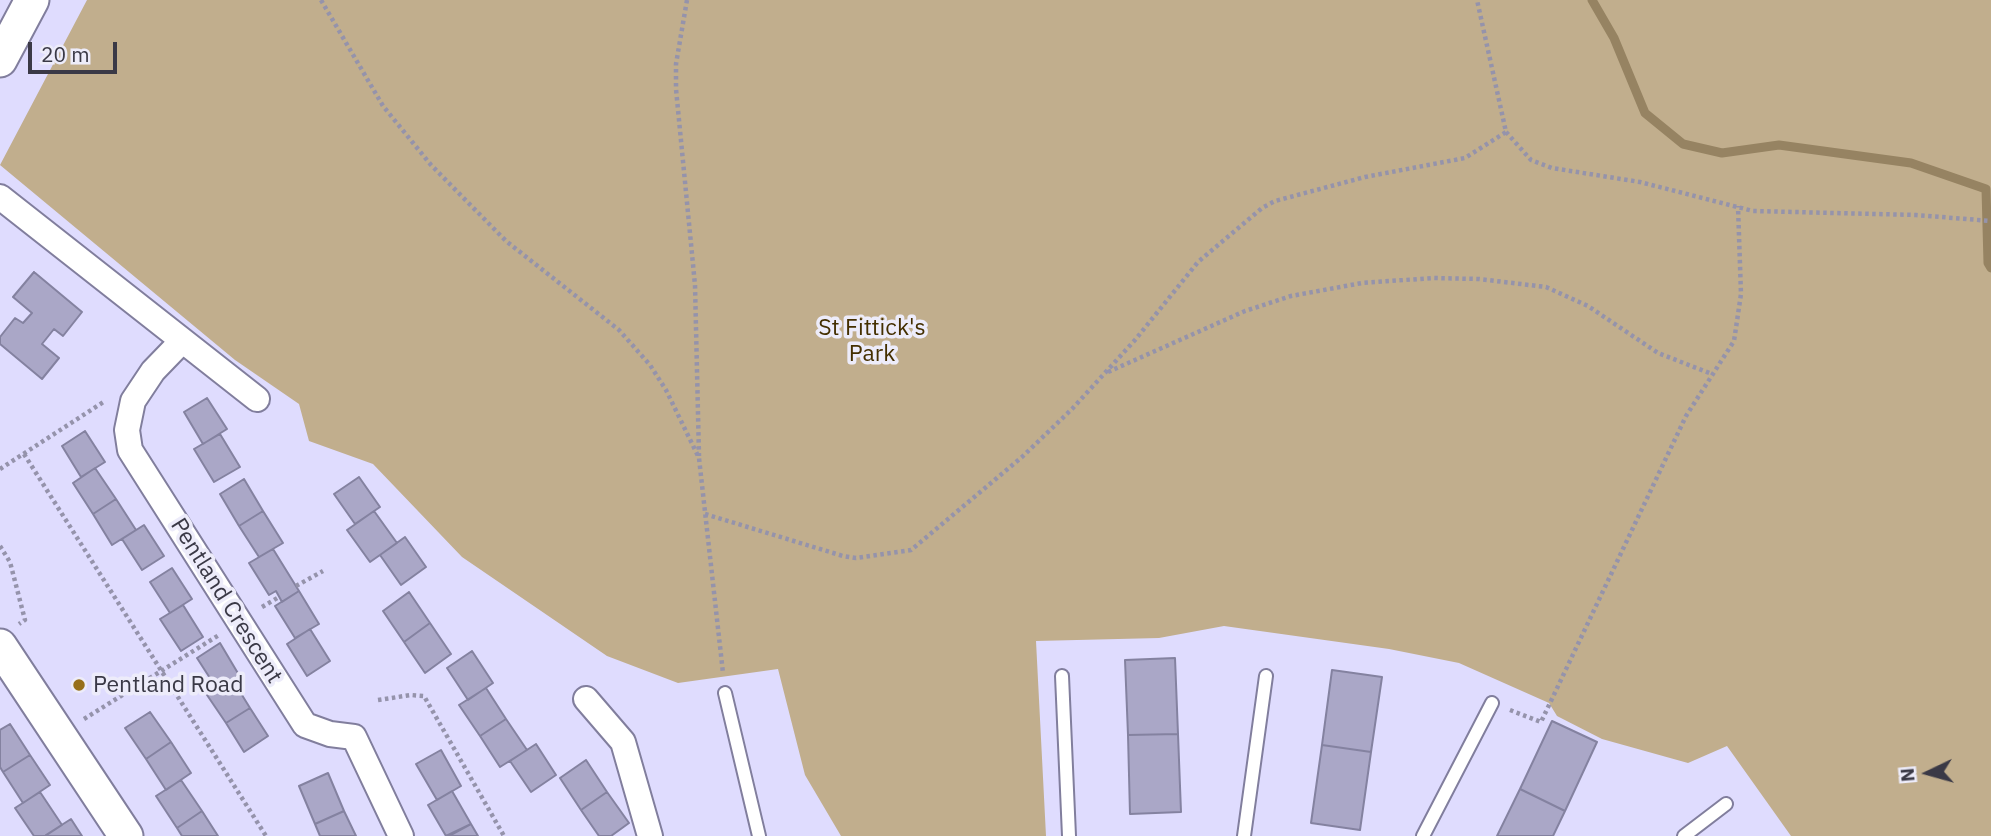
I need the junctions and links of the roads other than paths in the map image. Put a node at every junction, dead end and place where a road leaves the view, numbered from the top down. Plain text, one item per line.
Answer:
1 (32, 0) edge
2 (0, 60) edge
3 (0, 197) edge
4 (183, 341) junction
5 (257, 400) dead end
6 (4, 638) edge
7 (1062, 676) dead end
8 (1266, 677) dead end
9 (725, 693) road end
10 (586, 699) dead end
11 (1492, 703) road end
12 (1726, 804) dead end
13 (126, 836) edge
14 (401, 836) edge
15 (650, 836) edge
16 (758, 836) edge
17 (1069, 836) edge
18 (1244, 836) edge
19 (1423, 836) edge
20 (1685, 836) edge

1 - 2 street
3 - 4 street
4 - 5 street
4 - 14 street, Pentland Crescent
6 - 13 street
7 - 17 lane
8 - 18 lane
9 - 16 lane
10 - 15 street
11 - 19 lane
12 - 20 lane

